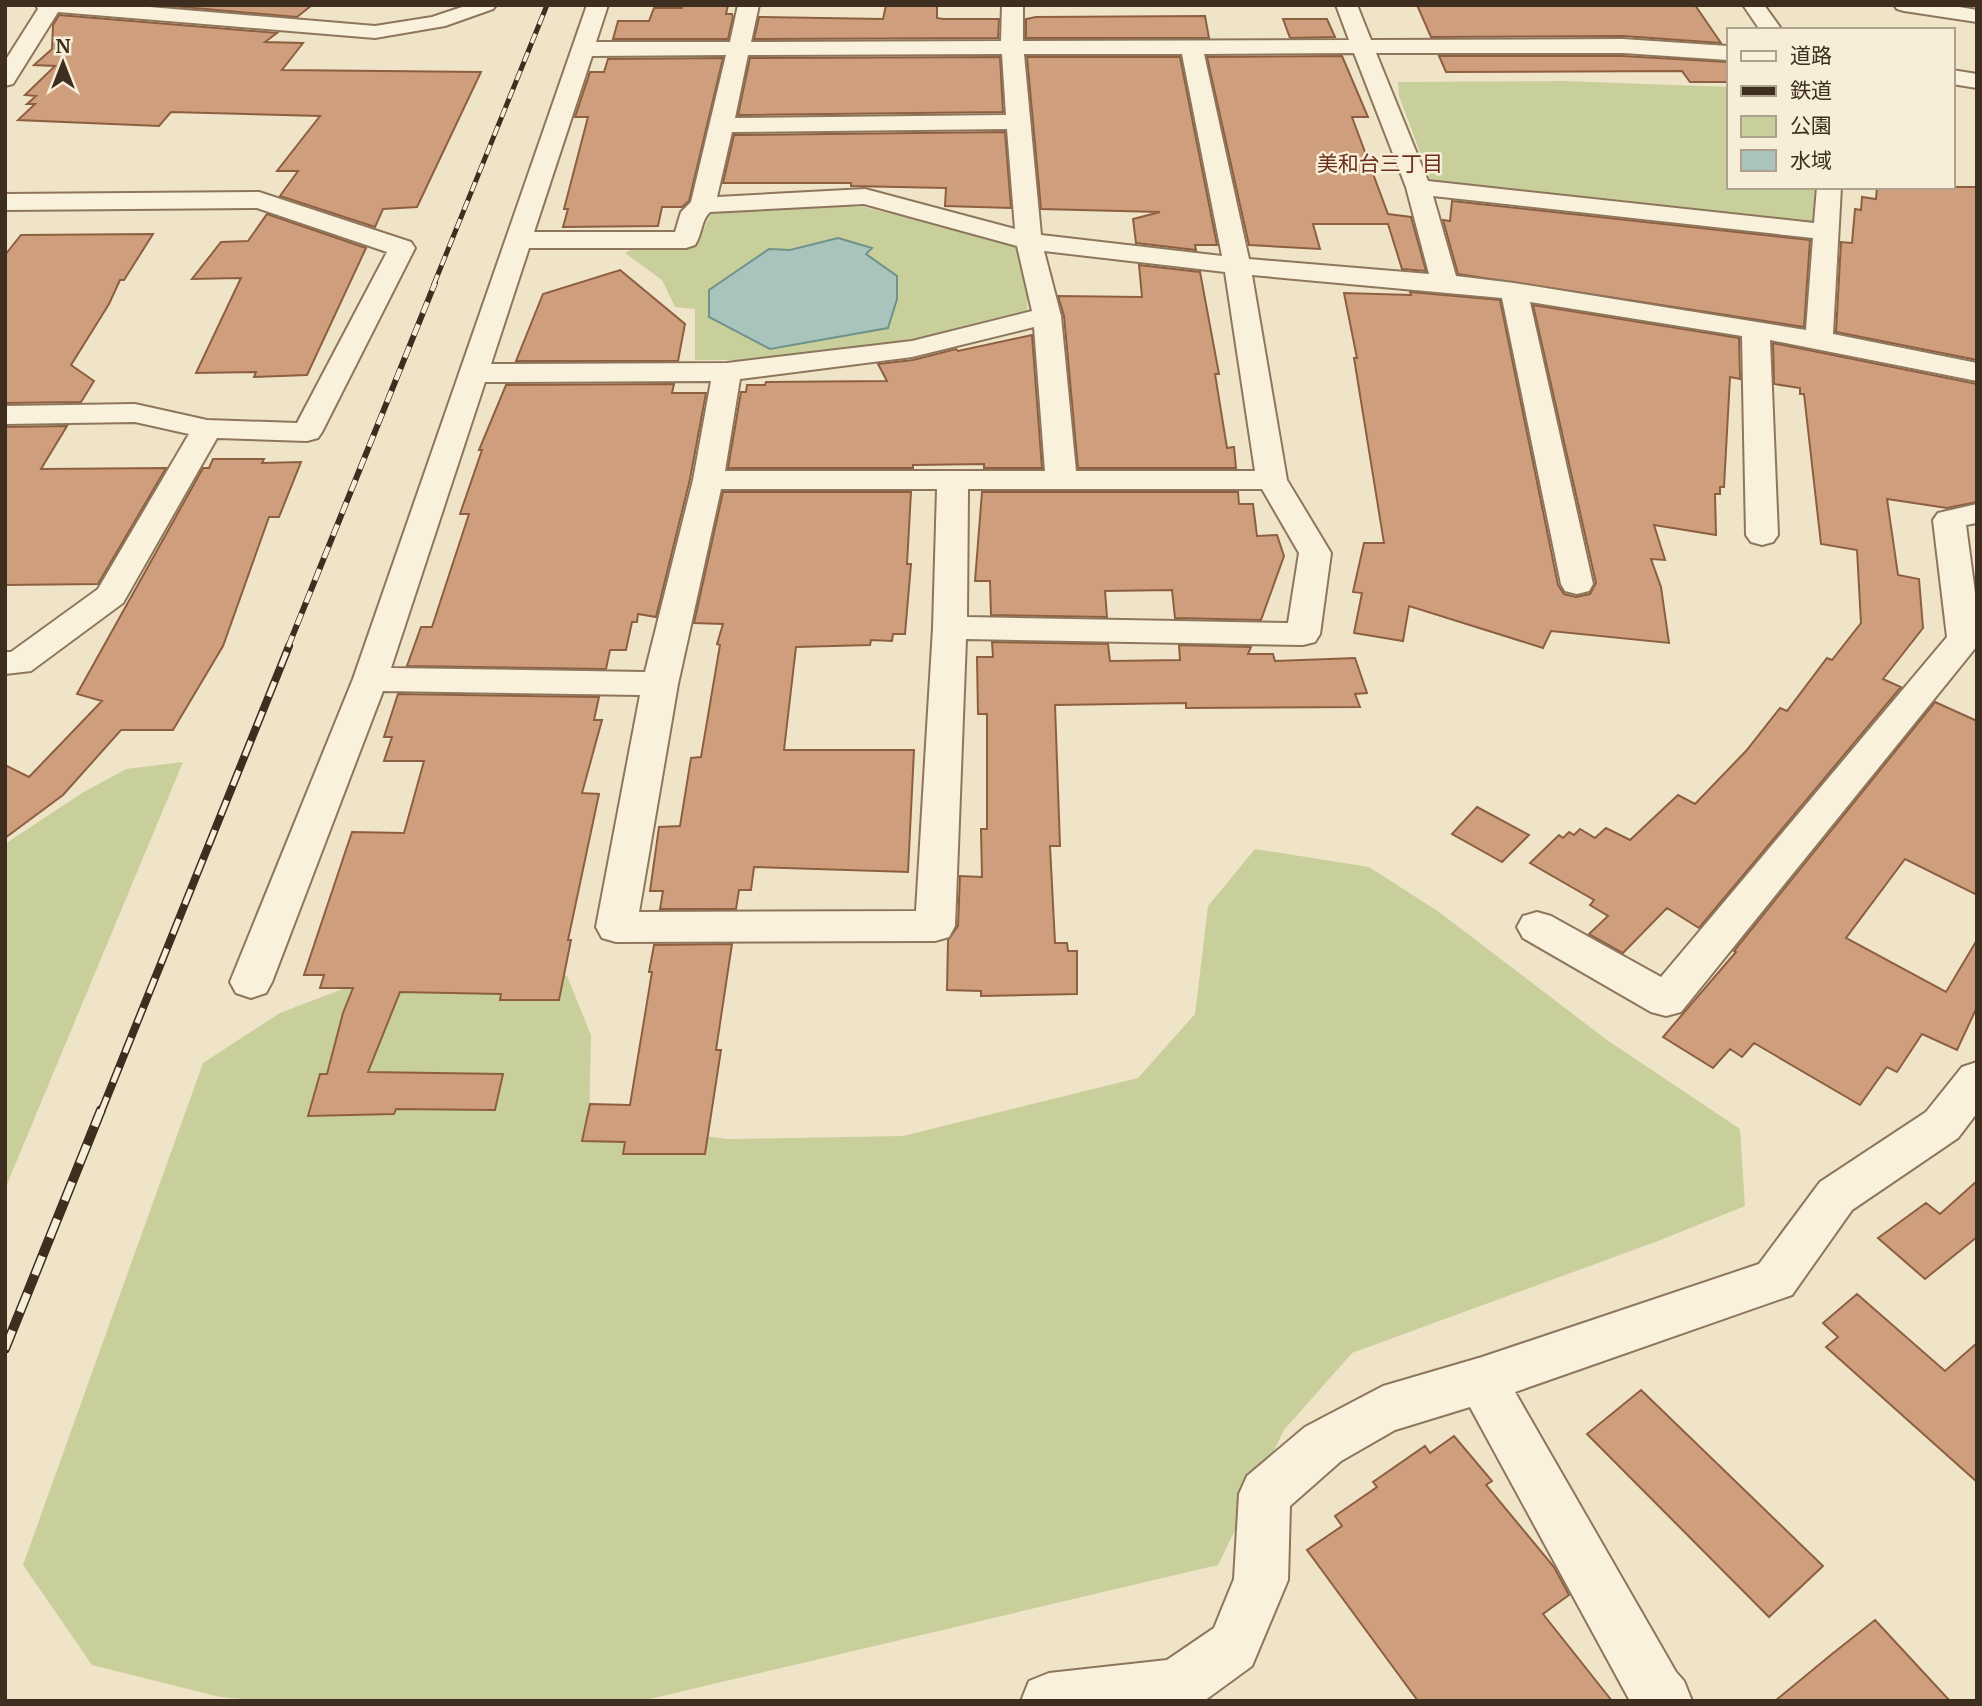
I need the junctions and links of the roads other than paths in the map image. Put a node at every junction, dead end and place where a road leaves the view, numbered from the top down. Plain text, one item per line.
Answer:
1 (486, 5) edge
2 (598, 5) edge
3 (749, 5) edge
4 (1013, 5) edge
5 (1346, 5) edge
6 (1753, 5) edge
7 (1904, 5) edge
8 (49, 6) edge
9 (364, 11) dead end
10 (1977, 16) edge
11 (1770, 28) edge
12 (339, 30) junction
13 (1192, 47) junction
14 (1012, 48) junction
15 (1362, 48) junction
16 (584, 49) junction
17 (740, 49) junction
18 (1727, 53) edge
19 (1954, 77) edge
20 (5, 79) edge
21 (1977, 81) edge
22 (1018, 122) junction
23 (722, 125) junction
24 (1418, 187) junction
25 (1829, 189) edge
26 (5, 202) edge
27 (703, 205) junction
28 (1826, 232) junction
29 (521, 240) junction
30 (1029, 241) junction
31 (1237, 266) junction
32 (1445, 283) junction
33 (1514, 291) junction
34 (1046, 316) junction
35 (1756, 331) junction
36 (1819, 340) junction
37 (727, 372) junction
38 (1977, 372) edge
39 (475, 373) junction
40 (5, 415) edge
41 (207, 429) junction
42 (708, 480) junction
43 (953, 480) junction
44 (1061, 480) junction
45 (1272, 480) junction
46 (1977, 513) edge
47 (1762, 535) dead end
48 (1577, 584) dead end
49 (950, 628) junction
50 (5, 663) edge
51 (370, 679) junction
52 (660, 684) junction
53 (1537, 927) dead end
54 (251, 982) dead end
55 (1977, 1080) edge
56 (1482, 1380) junction
57 (1049, 1701) edge
58 (1664, 1701) edge

1 - 12 street
2 - 16 street
3 - 17 street
4 - 14 street
5 - 15 street
6 - 11 street
7 - 10 street
8 - 12 street
8 - 20 street
9 - 12 street
13 - 14 street
13 - 15 street
13 - 31 street
14 - 17 street
14 - 22 street
15 - 18 street
15 - 24 street
16 - 17 street
16 - 29 street
17 - 23 street
19 - 21 street
22 - 23 street
22 - 30 street
23 - 27 street
24 - 28 street
24 - 32 street
25 - 28 street
26 - 41 street
27 - 29 street
27 - 30 street
28 - 36 street
29 - 39 street
30 - 31 street
30 - 34 street
31 - 32 street
31 - 45 street
32 - 33 street
33 - 35 street
33 - 48 street
34 - 37 street
34 - 44 street
35 - 36 street
35 - 47 street
36 - 38 street
37 - 39 street
37 - 42 street
39 - 51 street
40 - 41 street
41 - 50 street
42 - 43 street
42 - 52 street
43 - 44 street
43 - 49 street
44 - 45 street
45 - 49 street
46 - 53 street
49 - 52 street
51 - 52 street
51 - 54 street
55 - 56 street
56 - 57 street
56 - 58 street

